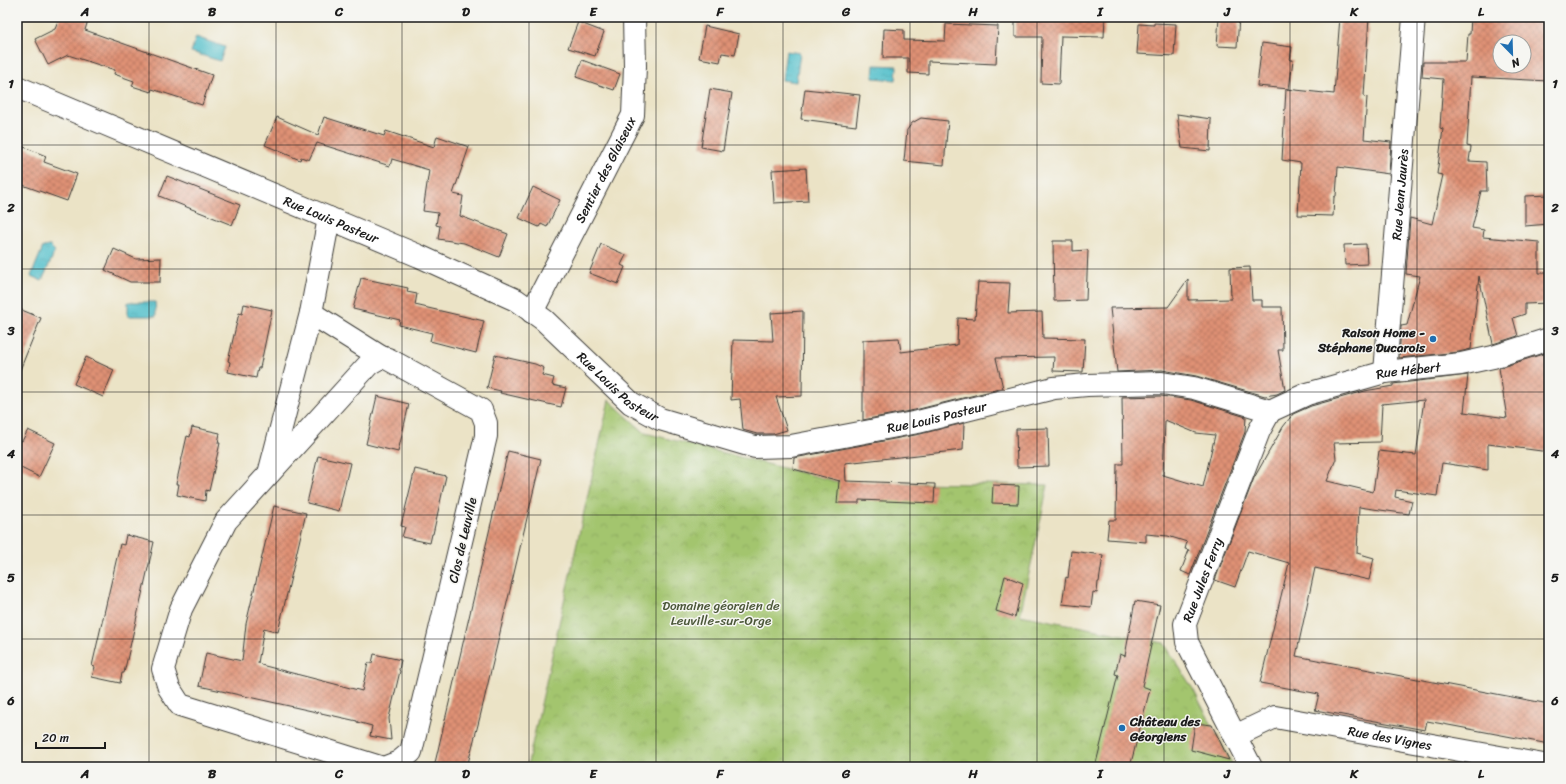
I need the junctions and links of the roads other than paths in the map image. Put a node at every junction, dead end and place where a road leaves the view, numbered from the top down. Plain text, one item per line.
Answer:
1 (634, 17) edge
2 (1414, 17) edge
3 (17, 87) edge
4 (329, 218) junction
5 (532, 312) junction
6 (311, 313) junction
7 (1549, 339) edge
8 (381, 358) junction
9 (1385, 372) junction
10 (1270, 411) junction
11 (269, 474) junction
12 (1235, 736) junction
13 (1549, 766) edge
14 (380, 767) edge
15 (386, 767) edge
16 (1251, 767) edge

1 - 5 street, Sentier des Glaiseux
2 - 9 street, Rue Jean Jaurès
3 - 4 street, Rue Louis Pasteur
4 - 5 street, Rue Louis Pasteur
4 - 6 street
5 - 10 street, Rue Louis Pasteur
6 - 8 street, Clos de Leuville
6 - 11 street
7 - 9 street, Rue Hébert
8 - 11 street
8 - 15 street, Clos de Leuville
9 - 10 street, Rue Hébert
10 - 12 street, Rue Jules Ferry
11 - 14 street
12 - 13 street, Rue des Vignes
12 - 16 street, Rue Jules Ferry

